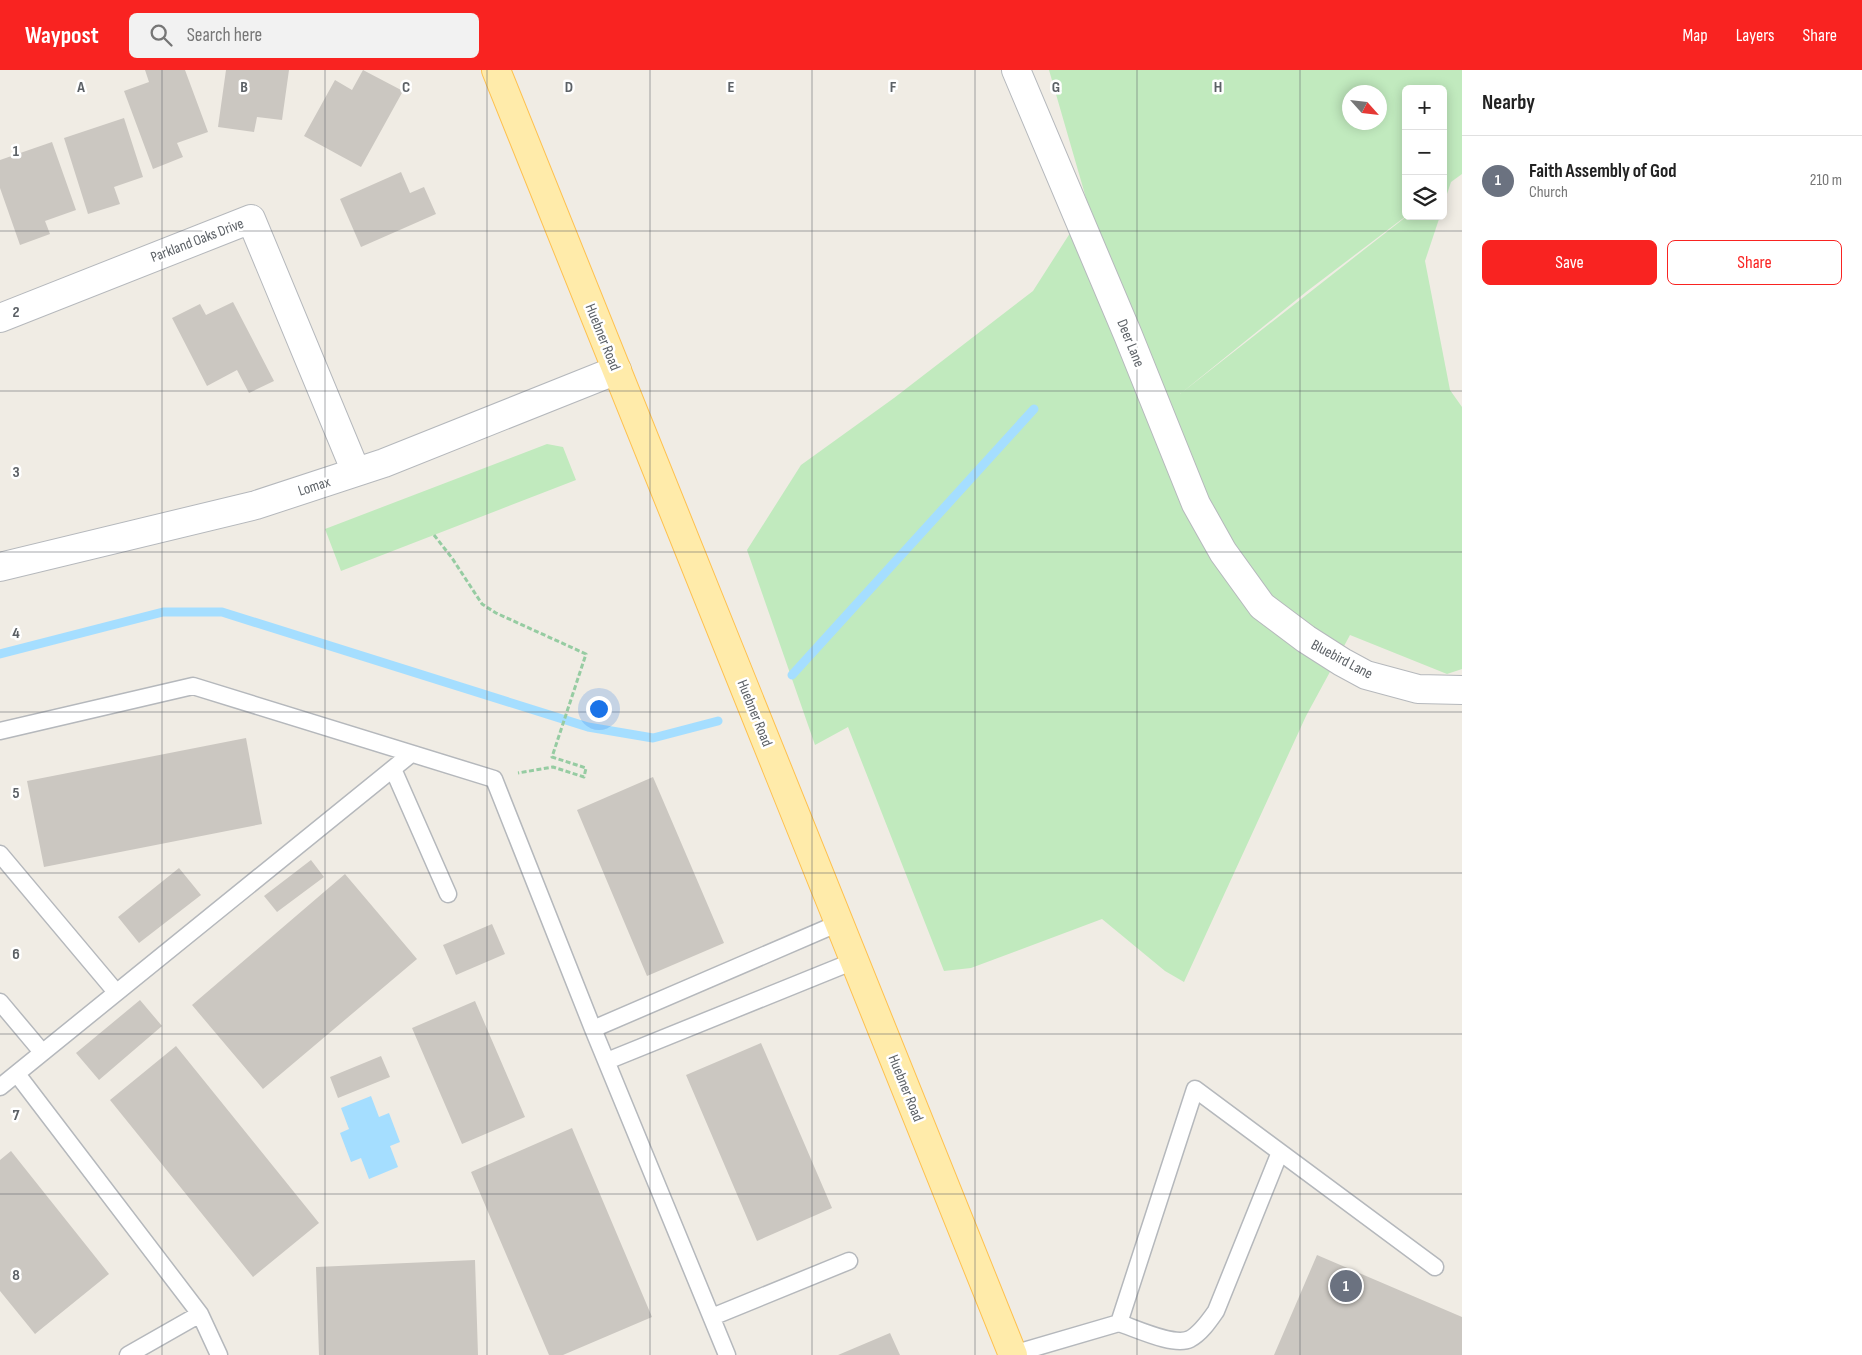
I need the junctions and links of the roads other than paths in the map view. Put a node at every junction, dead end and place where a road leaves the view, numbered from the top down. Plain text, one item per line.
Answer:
1 (496, 70) edge
2 (1016, 70) edge
3 (0, 318) edge
4 (617, 370) junction
5 (356, 472) junction
6 (0, 567) edge
7 (1262, 606) joint
8 (1462, 690) edge
9 (0, 731) edge
10 (411, 754) junction
11 (393, 769) junction
12 (0, 854) edge
13 (448, 894) dead end
14 (839, 924) junction
15 (854, 961) junction
16 (116, 992) junction
17 (0, 1002) edge
18 (593, 1029) junction
19 (42, 1052) junction
20 (607, 1061) junction
21 (17, 1074) junction
22 (0, 1087) edge
23 (1280, 1152) junction
24 (849, 1261) dead end
25 (1434, 1267) dead end
26 (200, 1314) junction
27 (712, 1317) junction
28 (1119, 1322) junction
29 (128, 1355) edge
30 (219, 1355) edge
31 (728, 1355) edge
32 (1013, 1355) edge

1 - 4 main road, Huebner Road
2 - 7 street, Deer Lane
3 - 5 street, Parkland Oaks Drive
4 - 5 street, Lomax
4 - 14 main road, Huebner Road
5 - 6 street, Lomax
7 - 8 street, Bluebird Lane
9 - 10 lane
10 - 11 lane
10 - 18 lane
11 - 13 lane
11 - 16 lane
12 - 16 lane
14 - 15 main road, Huebner Road
14 - 18 lane
15 - 20 lane
15 - 32 main road, Huebner Road
16 - 19 lane
17 - 19 lane
18 - 20 lane
19 - 21 lane
20 - 27 lane
21 - 22 lane
21 - 26 lane
23 - 25 lane
23 - 28 lane
23 - 28 lane
24 - 27 lane
26 - 29 lane
26 - 30 lane
27 - 31 lane
28 - 32 lane

